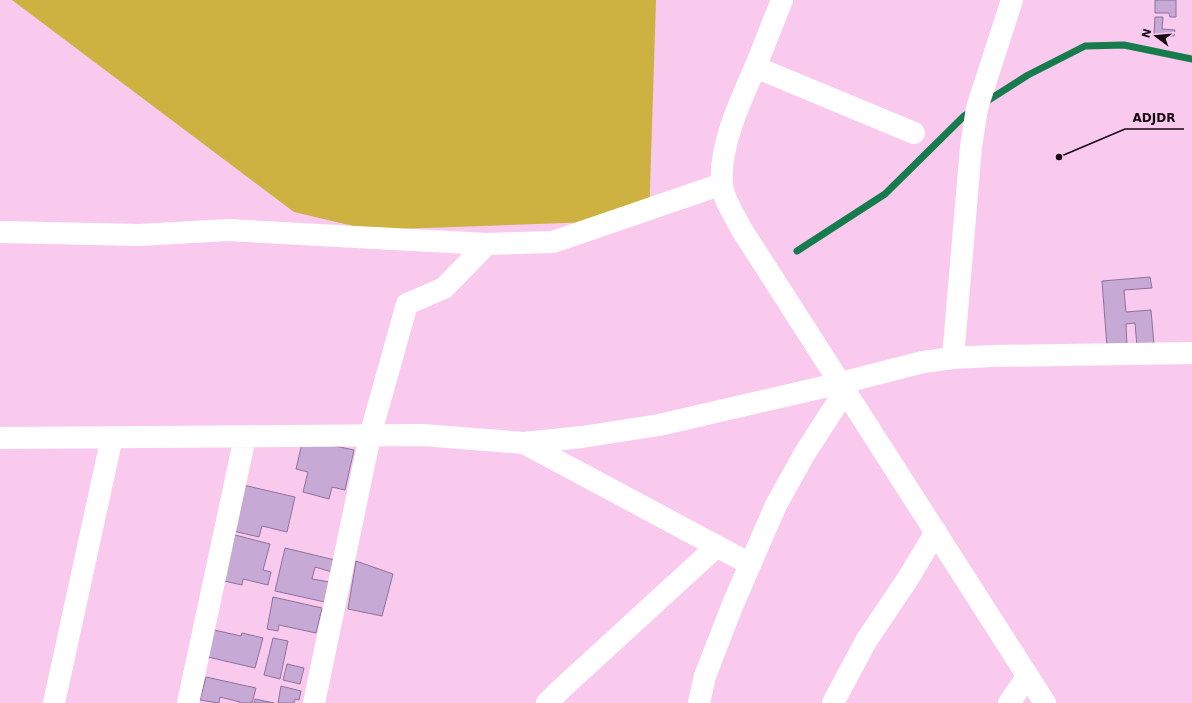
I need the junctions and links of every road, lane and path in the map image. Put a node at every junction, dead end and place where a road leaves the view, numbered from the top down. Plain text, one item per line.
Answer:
1 (782, 0) edge
2 (1012, 0) edge
3 (755, 67) junction
4 (914, 134) dead end
5 (722, 184) junction
6 (0, 232) edge
7 (487, 244) junction
8 (1192, 353) edge
9 (953, 358) junction
10 (843, 387) junction
11 (245, 436) junction
12 (370, 436) junction
13 (112, 437) junction
14 (0, 438) edge
15 (524, 443) junction
16 (936, 532) junction
17 (716, 547) junction
18 (750, 564) junction
19 (1027, 677) junction
20 (54, 703) edge
21 (188, 703) edge
22 (314, 703) edge
23 (547, 703) edge
24 (699, 703) edge
25 (833, 703) edge
26 (1009, 703) edge
27 (1045, 703) edge

1 - 3 street
2 - 9 street
3 - 4 street
3 - 5 street
5 - 7 street
5 - 10 street
6 - 7 street
7 - 12 street
8 - 9 street
9 - 10 street
10 - 15 street
10 - 16 street
10 - 18 street
11 - 12 street
11 - 13 street
11 - 21 street
12 - 15 street
12 - 22 street
13 - 14 street
13 - 20 street
15 - 17 street
16 - 19 street
16 - 25 street
17 - 18 street
17 - 23 street
18 - 24 street
19 - 26 street
19 - 27 street

